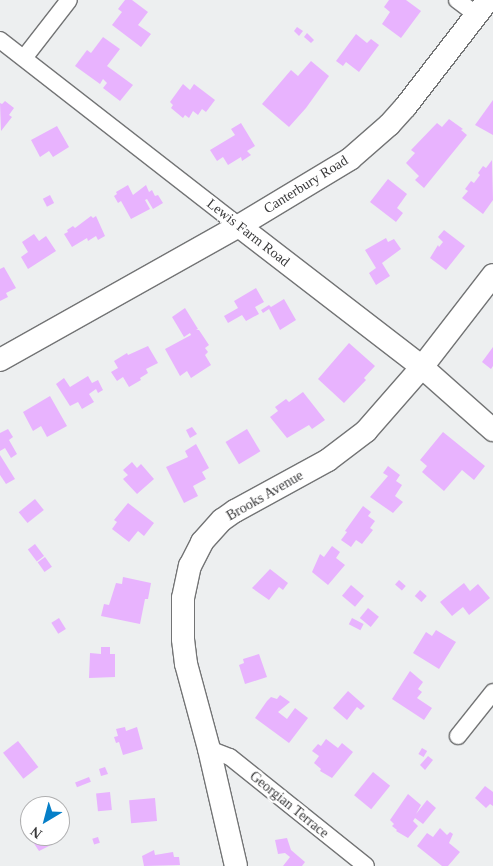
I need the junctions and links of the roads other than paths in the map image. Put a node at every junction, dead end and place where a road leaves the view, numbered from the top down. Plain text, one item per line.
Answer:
1 (69, 0) edge
2 (457, 0) edge
3 (482, 7) edge
4 (0, 40) edge
5 (24, 58) junction
6 (239, 226) junction
7 (493, 275) edge
8 (0, 360) edge
9 (422, 367) junction
10 (493, 430) edge
11 (493, 692) edge
12 (458, 736) dead end
13 (209, 749) junction
14 (236, 866) edge
15 (366, 866) edge

1 - 5 street
2 - 3 street
3 - 6 street, Canterbury Road
4 - 5 street, Lewis Farm Road
5 - 6 street, Lewis Farm Road
6 - 8 street, Canterbury Road
6 - 9 street, Lewis Farm Road
7 - 9 street, Brooks Avenue
9 - 10 street, Lewis Farm Road
9 - 13 street, Brooks Avenue
11 - 12 street
13 - 14 street, Brooks Avenue
13 - 15 street, Georgian Terrace

